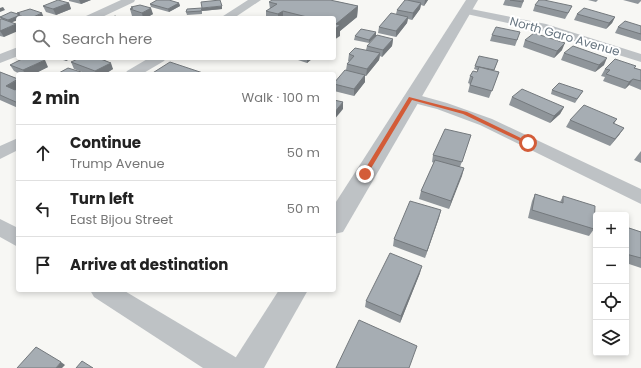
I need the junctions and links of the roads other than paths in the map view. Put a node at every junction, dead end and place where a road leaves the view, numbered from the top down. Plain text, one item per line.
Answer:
1 (130, 0) edge
2 (251, 1) edge
3 (469, 6) edge
4 (94, 16) edge
5 (229, 16) edge
6 (16, 52) edge
7 (641, 58) edge
8 (0, 60) edge
9 (156, 60) edge
10 (135, 72) edge
11 (411, 98) junction
12 (16, 144) edge
13 (0, 154) edge
14 (641, 197) edge
15 (336, 221) edge
16 (0, 227) edge
17 (16, 237) edge
18 (105, 292) edge
19 (293, 292) edge
20 (228, 368) edge
21 (247, 368) edge

1 - 4 street
2 - 5 street
3 - 7 street, North Garo Avenue
3 - 11 street
6 - 8 street
9 - 10 street
11 - 14 street
11 - 15 street
12 - 13 street
16 - 17 street
18 - 20 street
19 - 21 street

